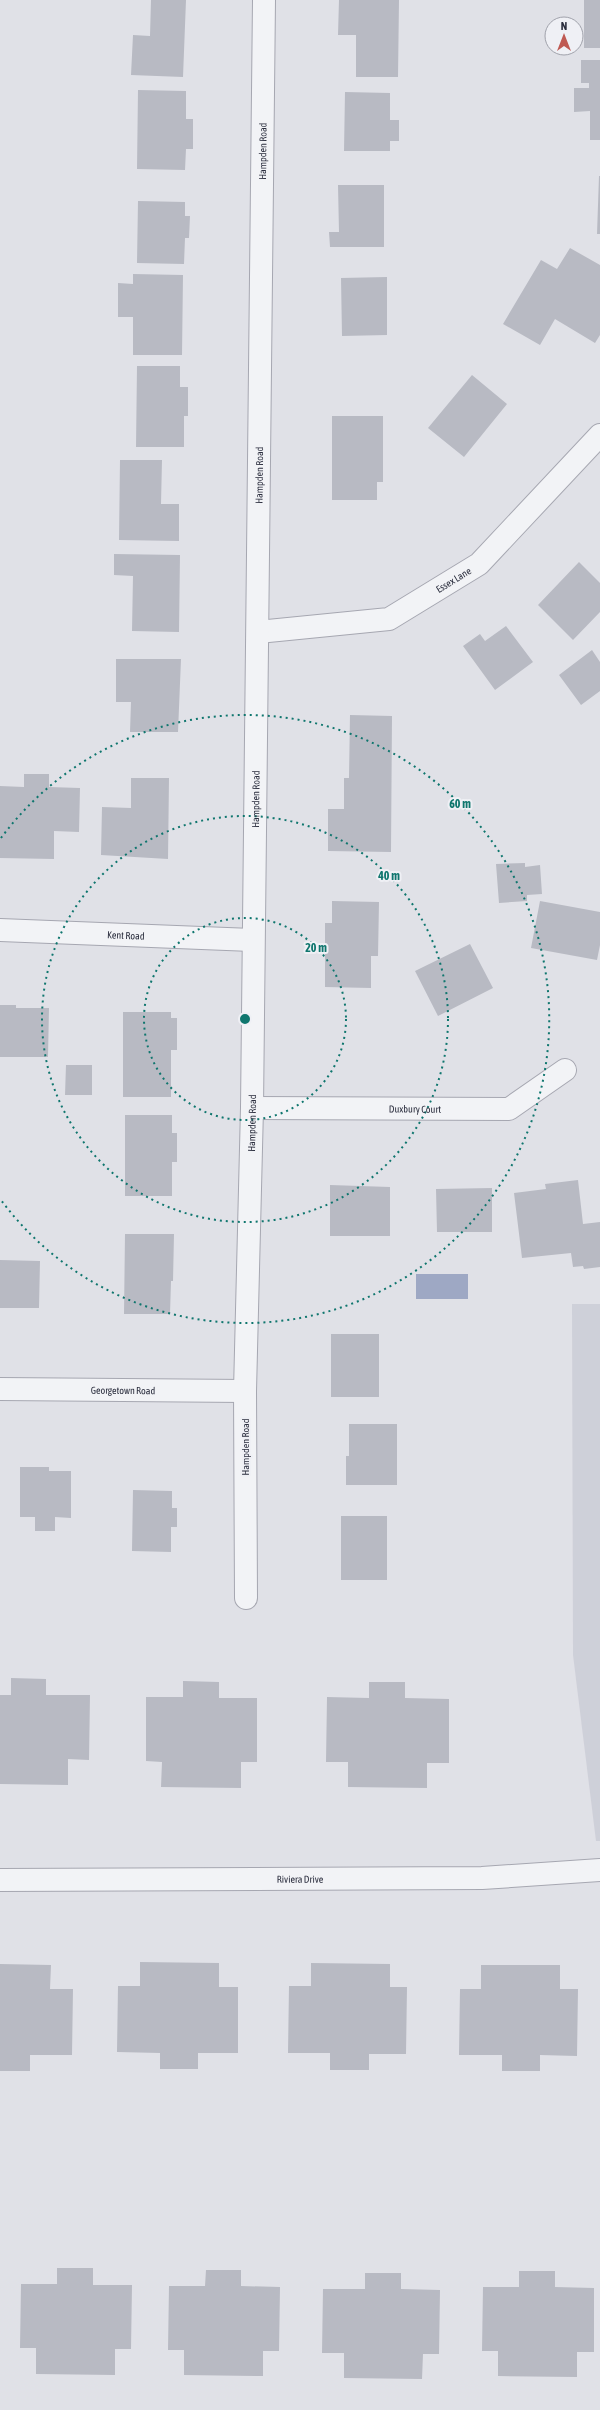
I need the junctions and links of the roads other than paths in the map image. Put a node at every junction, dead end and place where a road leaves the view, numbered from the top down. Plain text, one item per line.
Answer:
1 (264, 0) edge
2 (600, 435) edge
3 (258, 632) junction
4 (0, 930) edge
5 (252, 940) junction
6 (566, 1070) dead end
7 (252, 1108) junction
8 (0, 1390) edge
9 (245, 1391) junction
10 (246, 1598) dead end
11 (600, 1870) edge
12 (0, 1880) edge

1 - 3 street, Hampden Road
2 - 3 street, Essex Lane
3 - 5 street, Hampden Road
4 - 5 street, Kent Road
5 - 7 street, Hampden Road
6 - 7 street, Duxbury Court
7 - 9 street, Hampden Road
8 - 9 street, Georgetown Road
9 - 10 street, Hampden Road
11 - 12 street, Riviera Drive

